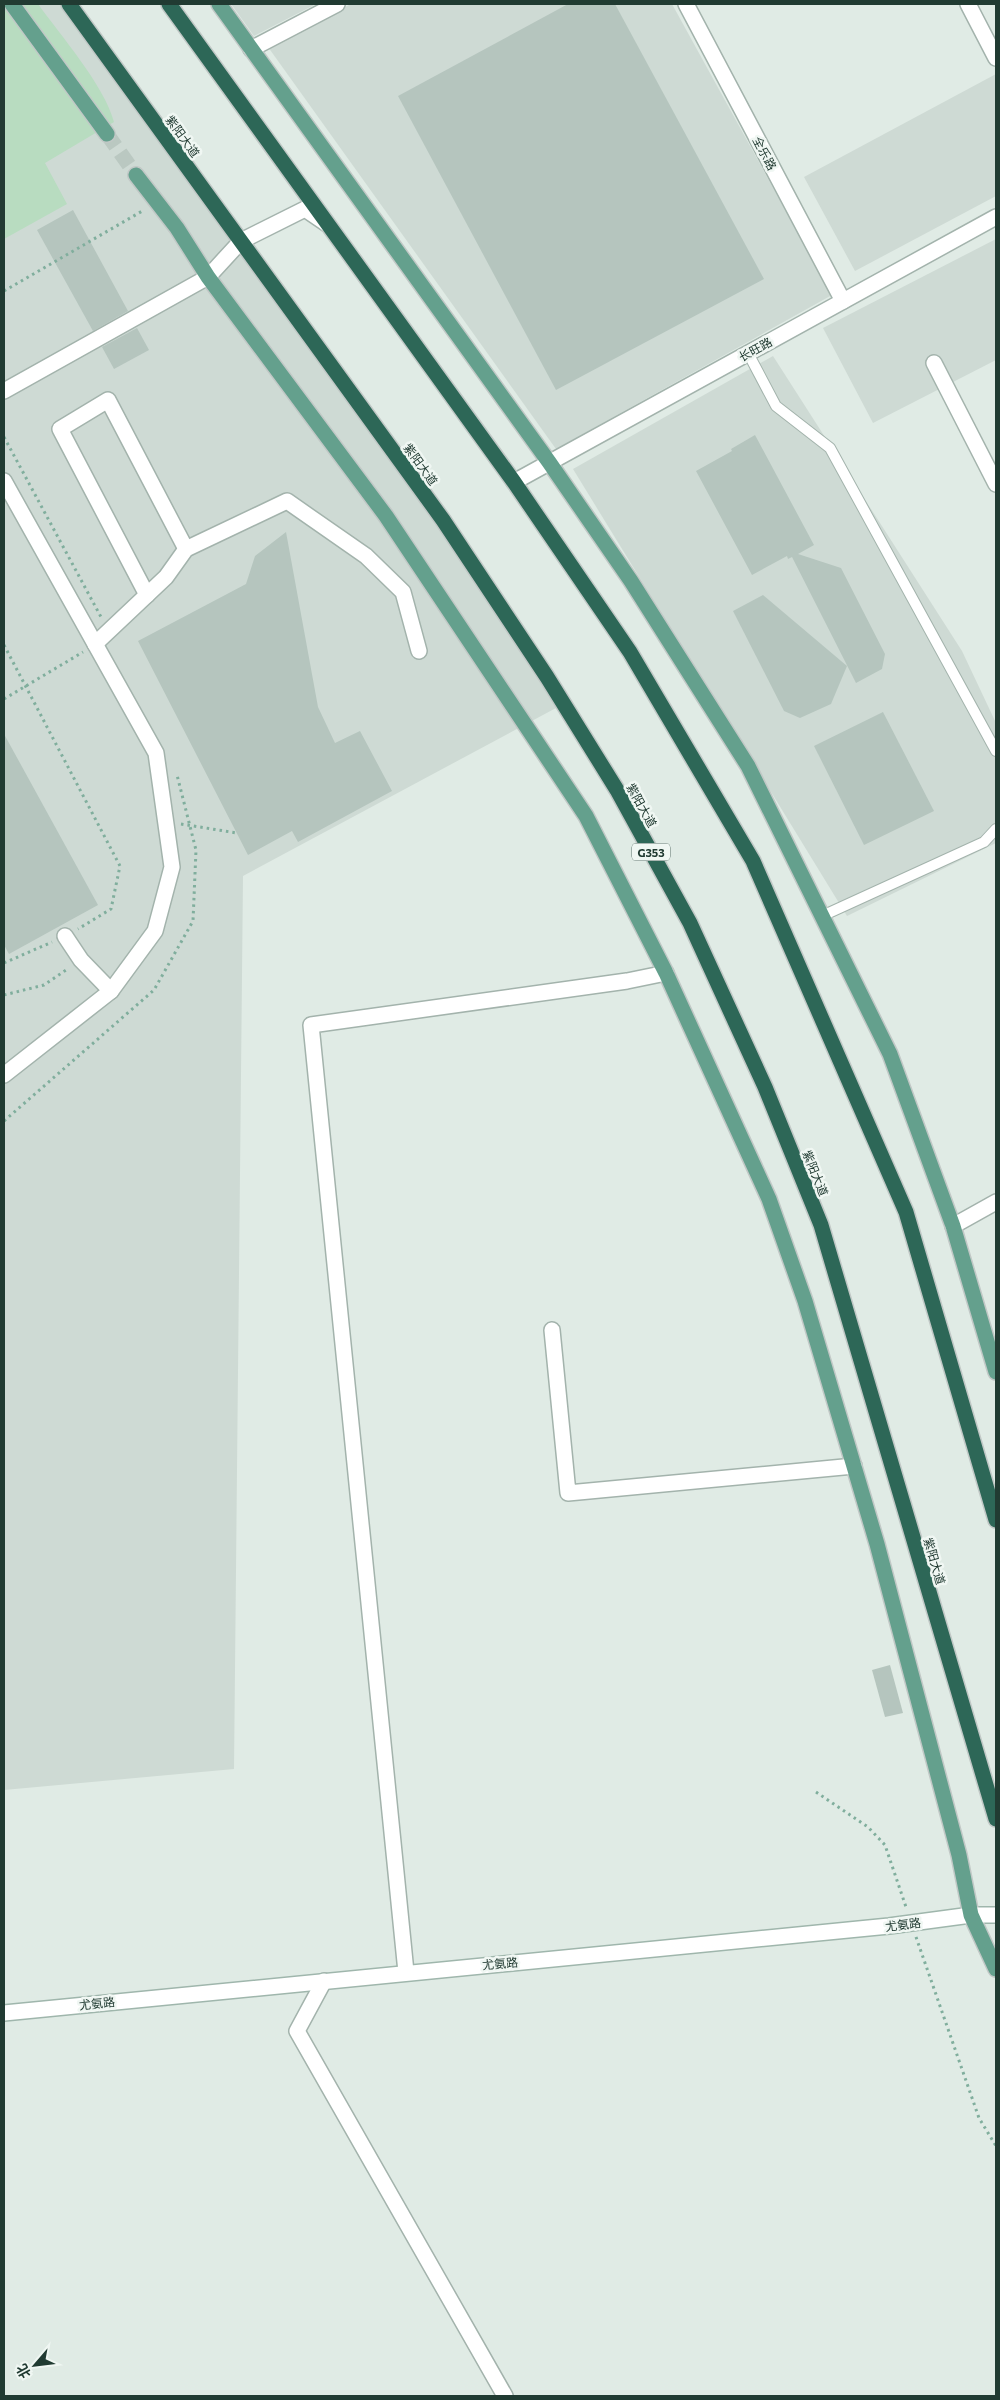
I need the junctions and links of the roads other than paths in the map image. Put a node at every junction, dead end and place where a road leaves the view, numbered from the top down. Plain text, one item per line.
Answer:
1 (12, 4) edge
2 (69, 4) edge
3 (169, 4) edge
4 (219, 4) edge
5 (336, 4) edge
6 (686, 4) edge
7 (968, 4) edge
8 (252, 49) junction
9 (996, 58) edge
10 (107, 134) tunnel mouth
11 (136, 175) tunnel mouth
12 (996, 217) edge
13 (328, 225) junction
14 (241, 242) junction
15 (208, 277) junction
16 (843, 301) junction
17 (748, 353) junction
18 (934, 363) dead end
19 (4, 391) edge
20 (550, 462) junction
21 (4, 480) edge
22 (514, 482) junction
23 (996, 484) edge
24 (186, 549) junction
25 (146, 595) junction
26 (95, 644) junction
27 (419, 651) dead end
28 (996, 752) edge
29 (996, 829) edge
30 (822, 916) junction
31 (65, 936) road end
32 (666, 973) junction
33 (111, 991) junction
34 (4, 1075) edge
35 (996, 1202) edge
36 (952, 1226) junction
37 (552, 1330) dead end
38 (996, 1372) edge
39 (854, 1466) junction
40 (995, 1512) edge
41 (996, 1818) edge
42 (971, 1915) junction
43 (996, 1915) edge
44 (996, 1969) edge
45 (406, 1972) junction
46 (324, 1981) junction
47 (4, 2013) edge
48 (505, 2396) edge

1 - 10 main road
2 - 14 highway, 紫阳大道 / G353
3 - 13 highway
4 - 8 main road
5 - 8 street
6 - 16 street, 全乐路
7 - 9 street
8 - 20 main road
11 - 15 main road
12 - 16 street, 长旺路
13 - 14 street
13 - 22 highway
14 - 15 street
14 - 41 highway, 紫阳大道 / G353
15 - 19 street
15 - 32 main road
16 - 17 street, 长旺路
17 - 20 street, 长旺路
17 - 28 lane
18 - 23 street
20 - 22 street, 长旺路
20 - 30 main road
21 - 26 street
22 - 40 highway
24 - 25 street
24 - 25 street
24 - 27 street
25 - 26 street
26 - 33 street
29 - 30 lane
30 - 36 main road
31 - 33 street
32 - 39 main road
32 - 45 street
33 - 34 street
35 - 36 street
36 - 38 main road
37 - 39 street
39 - 42 main road
42 - 43 street, 尤氨路
42 - 44 main road
42 - 45 street, 尤氨路
45 - 46 street, 尤氨路
46 - 47 street, 尤氨路
46 - 48 street

